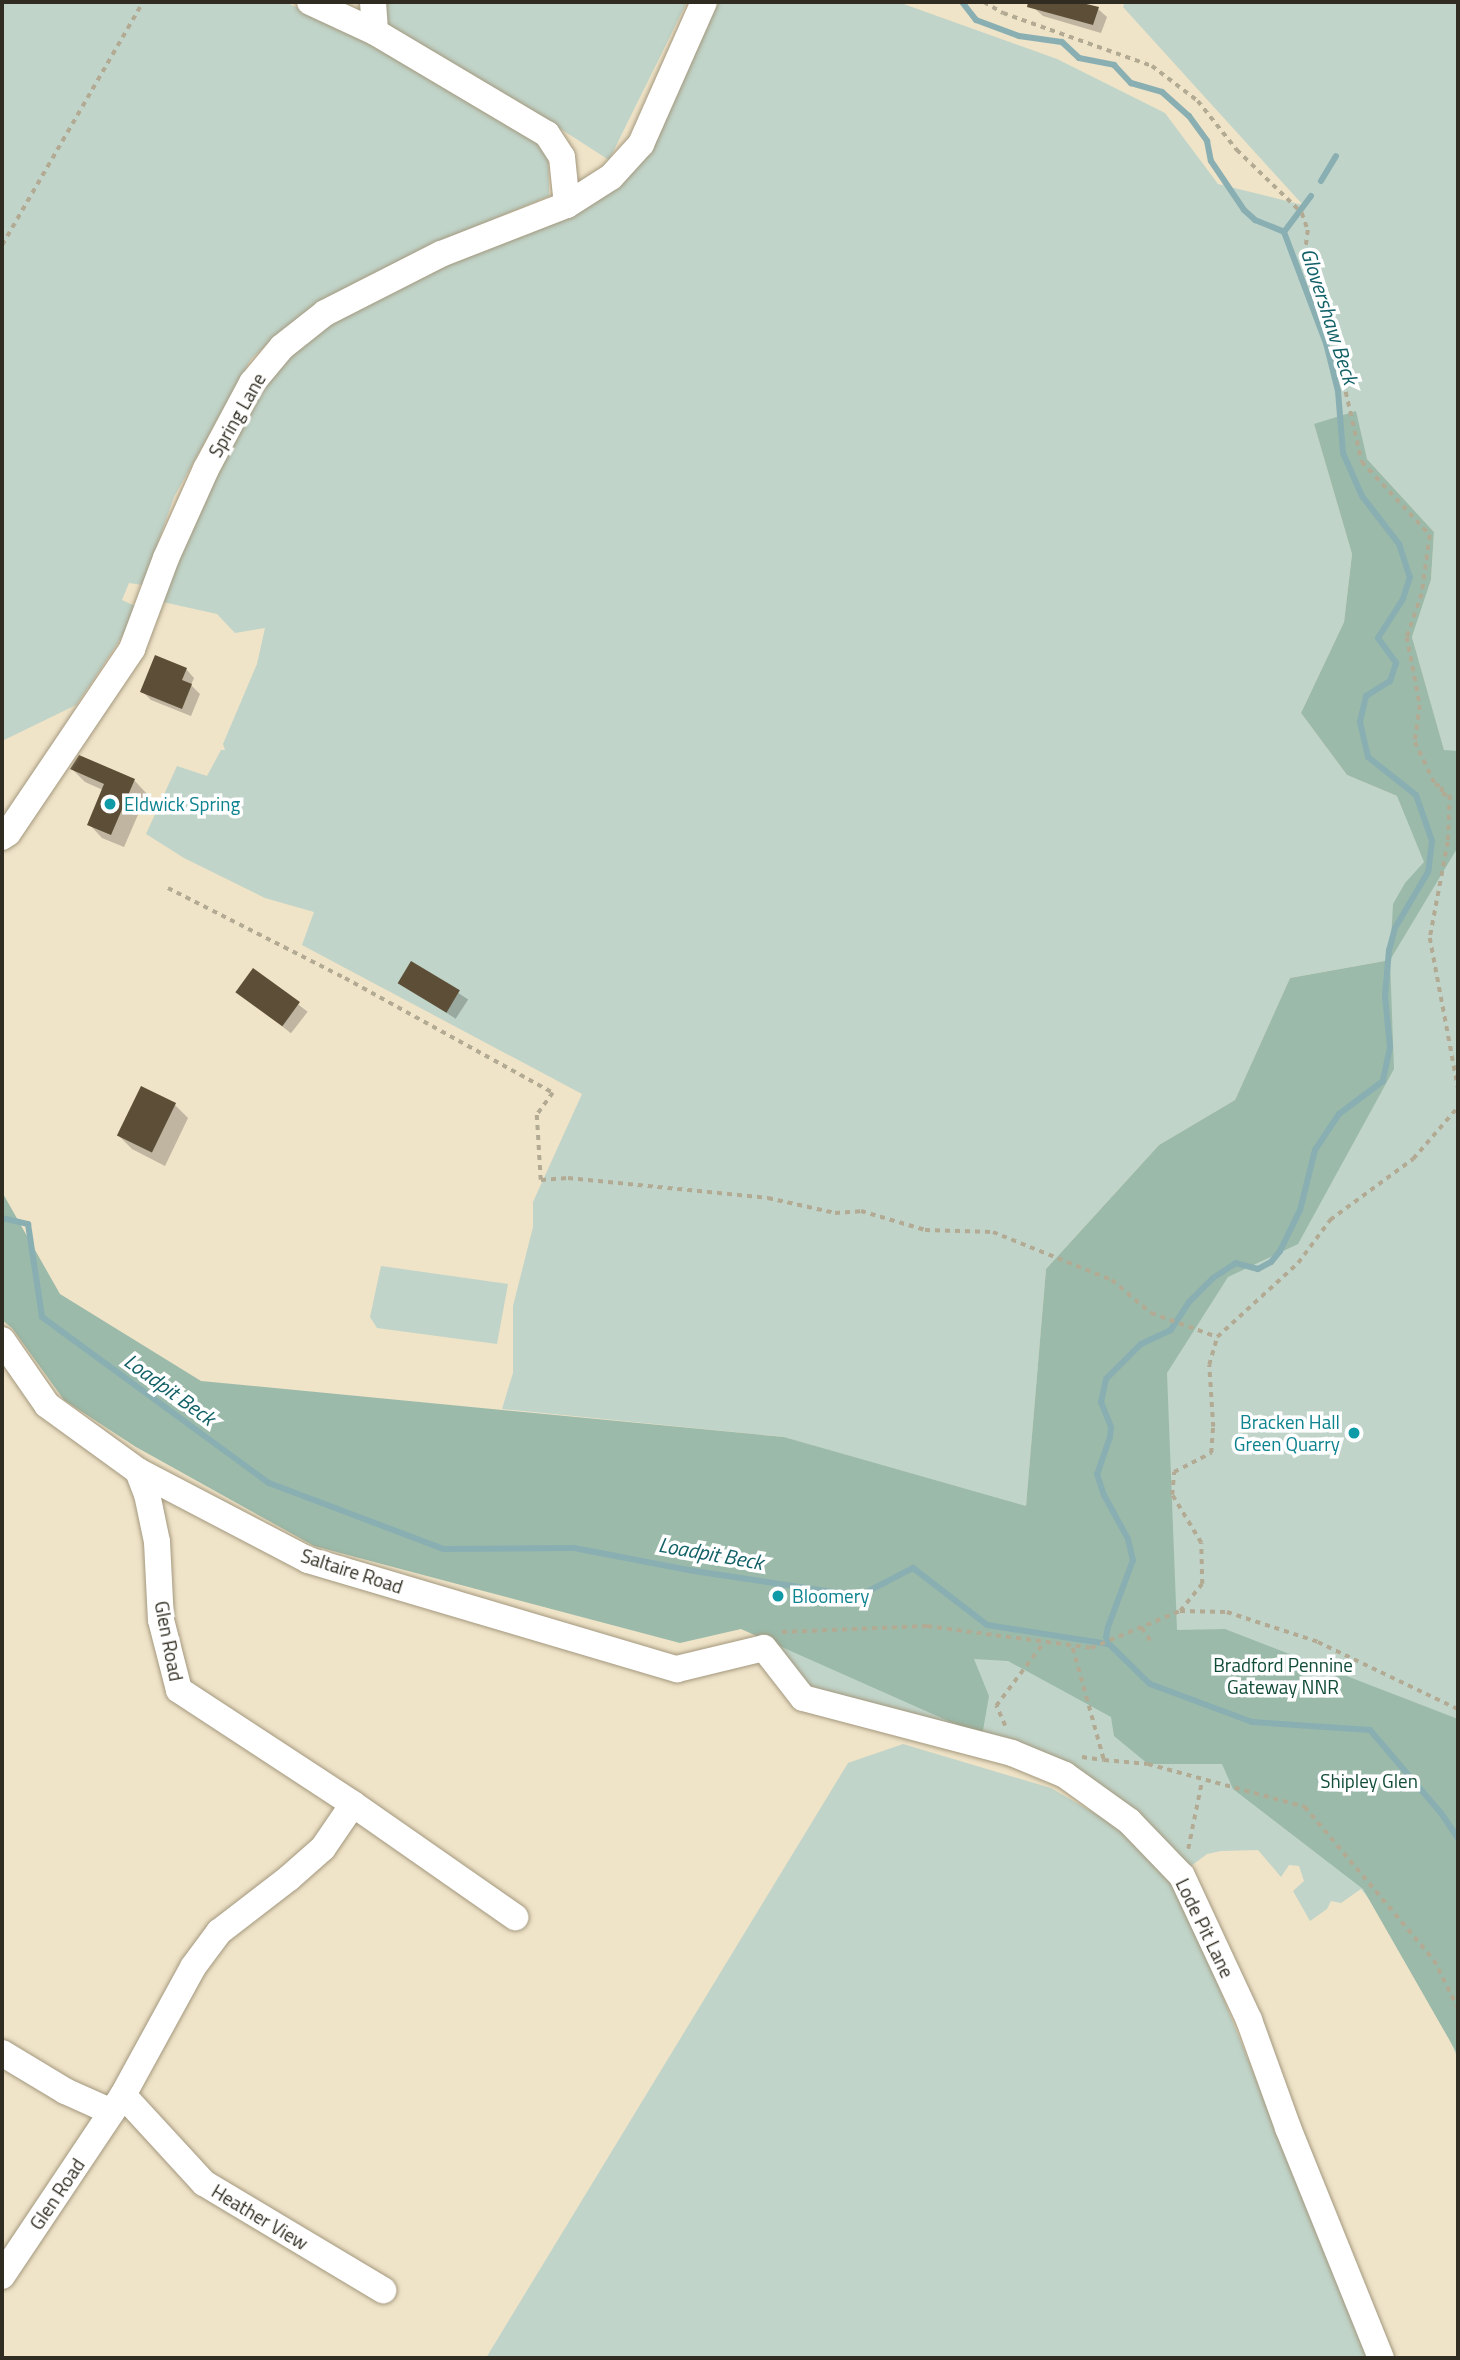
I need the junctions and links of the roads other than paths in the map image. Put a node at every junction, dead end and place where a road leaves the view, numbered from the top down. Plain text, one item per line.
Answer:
1 (310, 2) edge
2 (373, 2) edge
3 (704, 2) edge
4 (375, 33) junction
5 (567, 205) junction
6 (2, 836) edge
7 (2, 1340) edge
8 (138, 1471) junction
9 (764, 1648) joint
10 (353, 1804) junction
11 (515, 1917) dead end
12 (2, 2053) edge
13 (118, 2103) junction
14 (2, 2276) edge
15 (383, 2290) dead end
16 (1381, 2358) edge

1 - 4 street
2 - 4 street
3 - 5 street, Spring Lane
4 - 5 street
5 - 6 street, Spring Lane
7 - 8 street, Saltaire Road
8 - 9 street, Saltaire Road
8 - 10 street, Glen Road
9 - 16 street, Lode Pit Lane
10 - 11 street, Glen Road
10 - 13 street, Glen Road
12 - 13 street
13 - 14 street, Glen Road
13 - 15 street, Heather View

